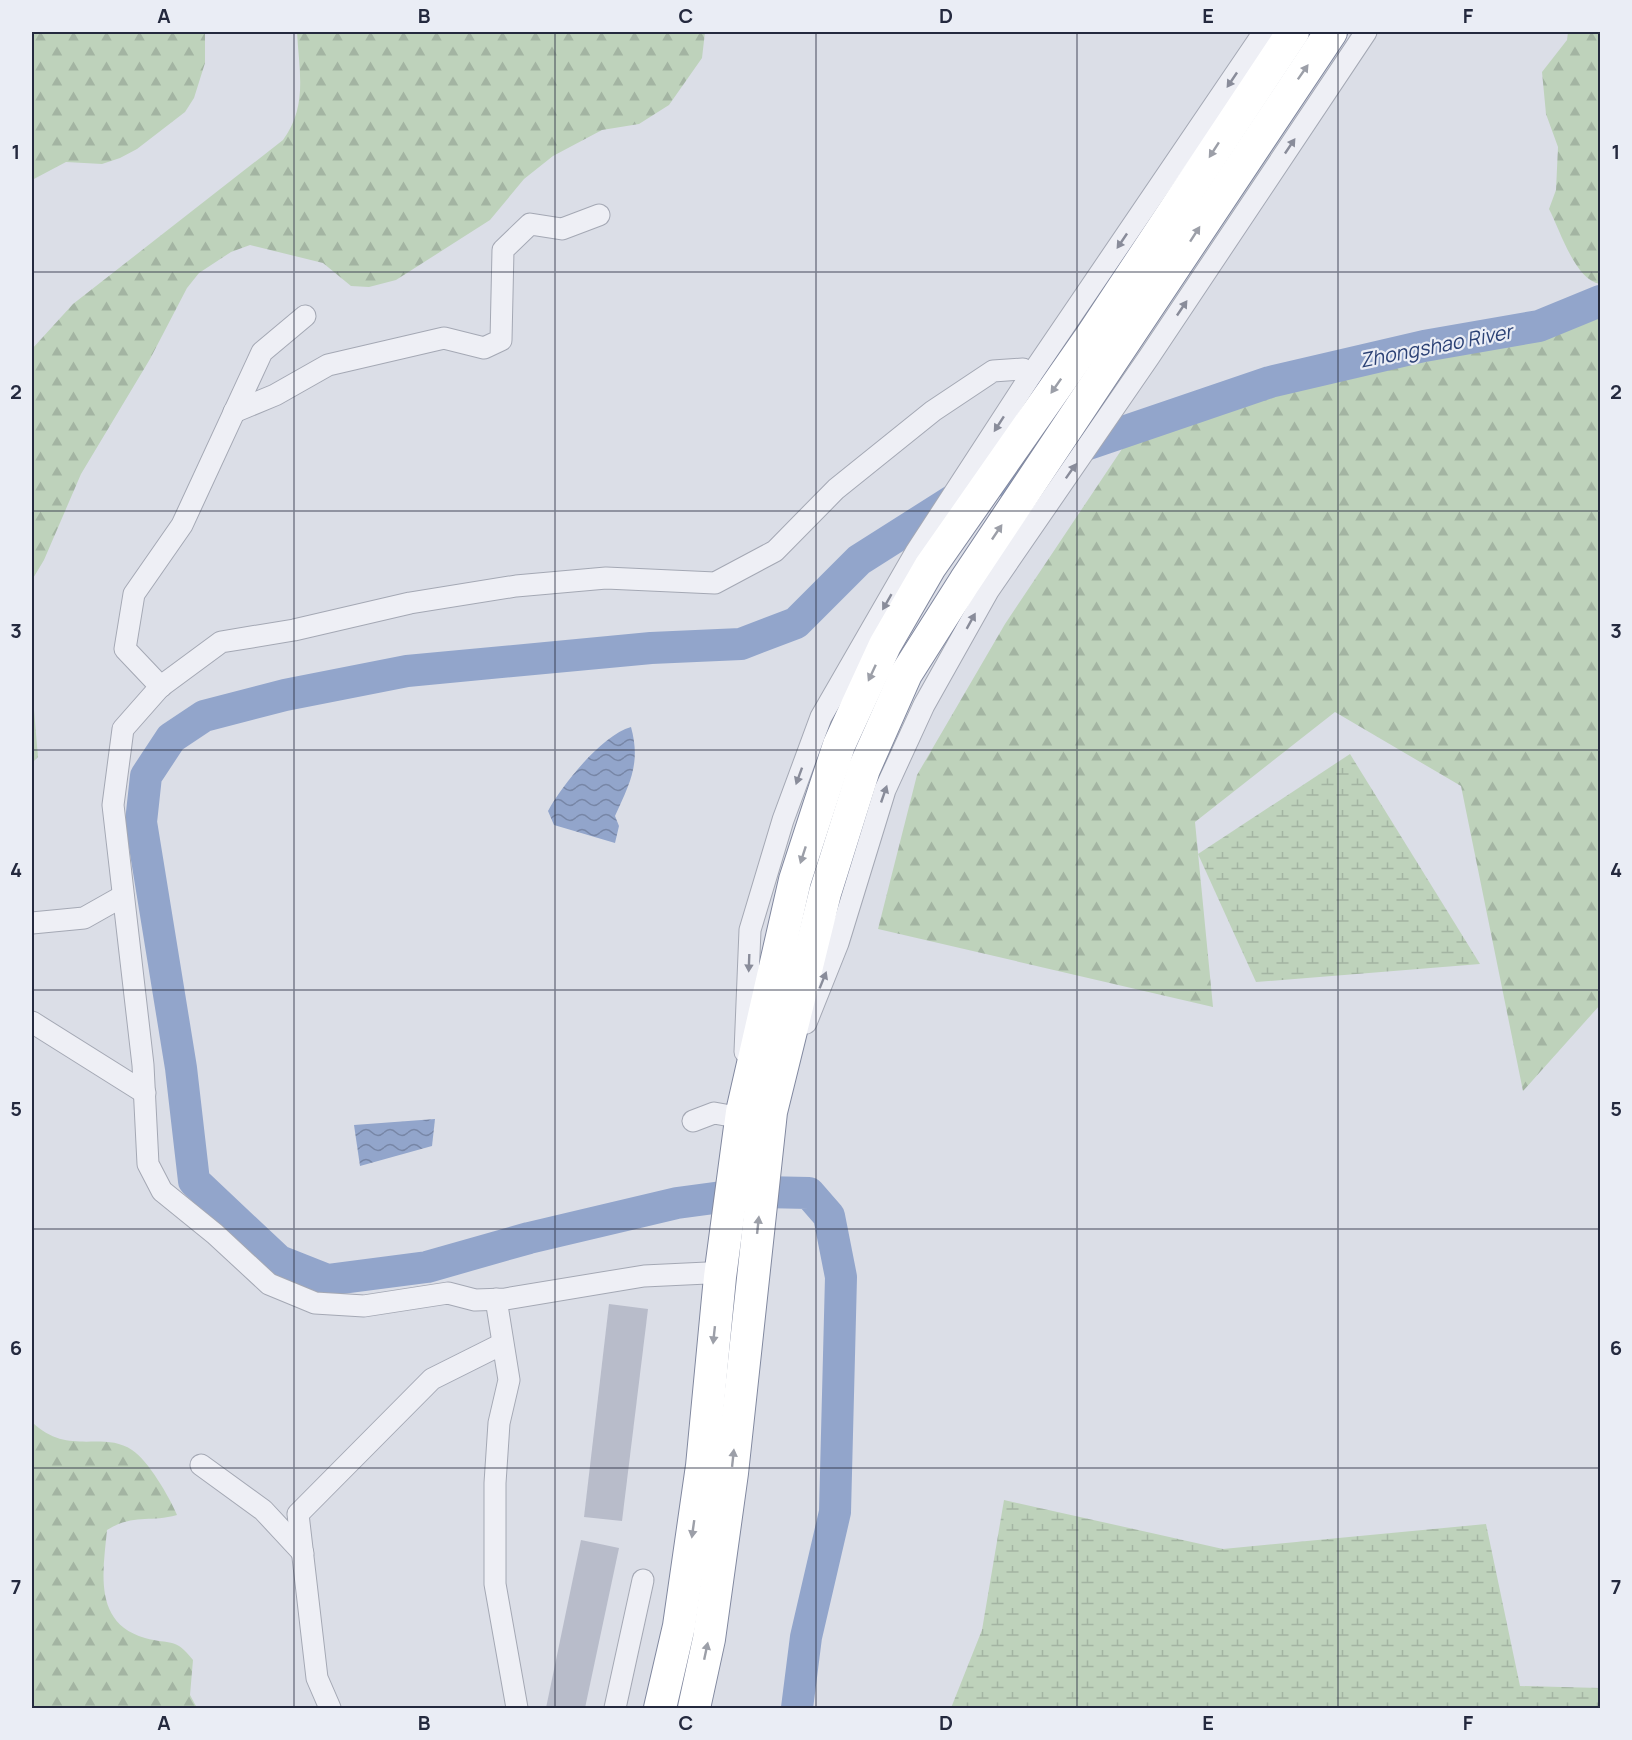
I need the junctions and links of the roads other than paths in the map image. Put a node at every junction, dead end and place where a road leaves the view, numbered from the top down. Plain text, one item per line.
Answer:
1 (1264, 32) edge
2 (1293, 32) edge
3 (1331, 32) edge
4 (1366, 32) edge
5 (599, 215) dead end
6 (305, 316) dead end
7 (1031, 375) junction
8 (234, 412) junction
9 (923, 559) junction
10 (161, 687) junction
11 (123, 896) junction
12 (32, 923) edge
13 (32, 1022) edge
14 (145, 1093) junction
15 (752, 1114) junction
16 (693, 1121) dead end
17 (720, 1277) junction
18 (496, 1299) junction
19 (502, 1344) junction
20 (201, 1465) dead end
21 (303, 1553) junction
22 (643, 1580) dead end
23 (330, 1708) edge
24 (517, 1708) edge
25 (615, 1708) edge
26 (660, 1708) edge
27 (694, 1708) edge

1 -> 7 street
2 -> 9 highway
15 -> 3 highway
15 -> 4 street
5 - 8 street
6 - 8 street
7 -> 9 street
7 - 10 street
8 - 10 street
9 -> 15 highway
10 - 11 street
11 - 12 street
11 - 14 street
13 - 14 street
14 - 18 street
15 - 16 street
15 - 17 highway
27 -> 15 highway
17 - 18 street
17 -> 26 highway
18 - 19 street
19 - 21 street
19 - 24 street
20 - 21 street
21 - 23 street
22 - 25 street

